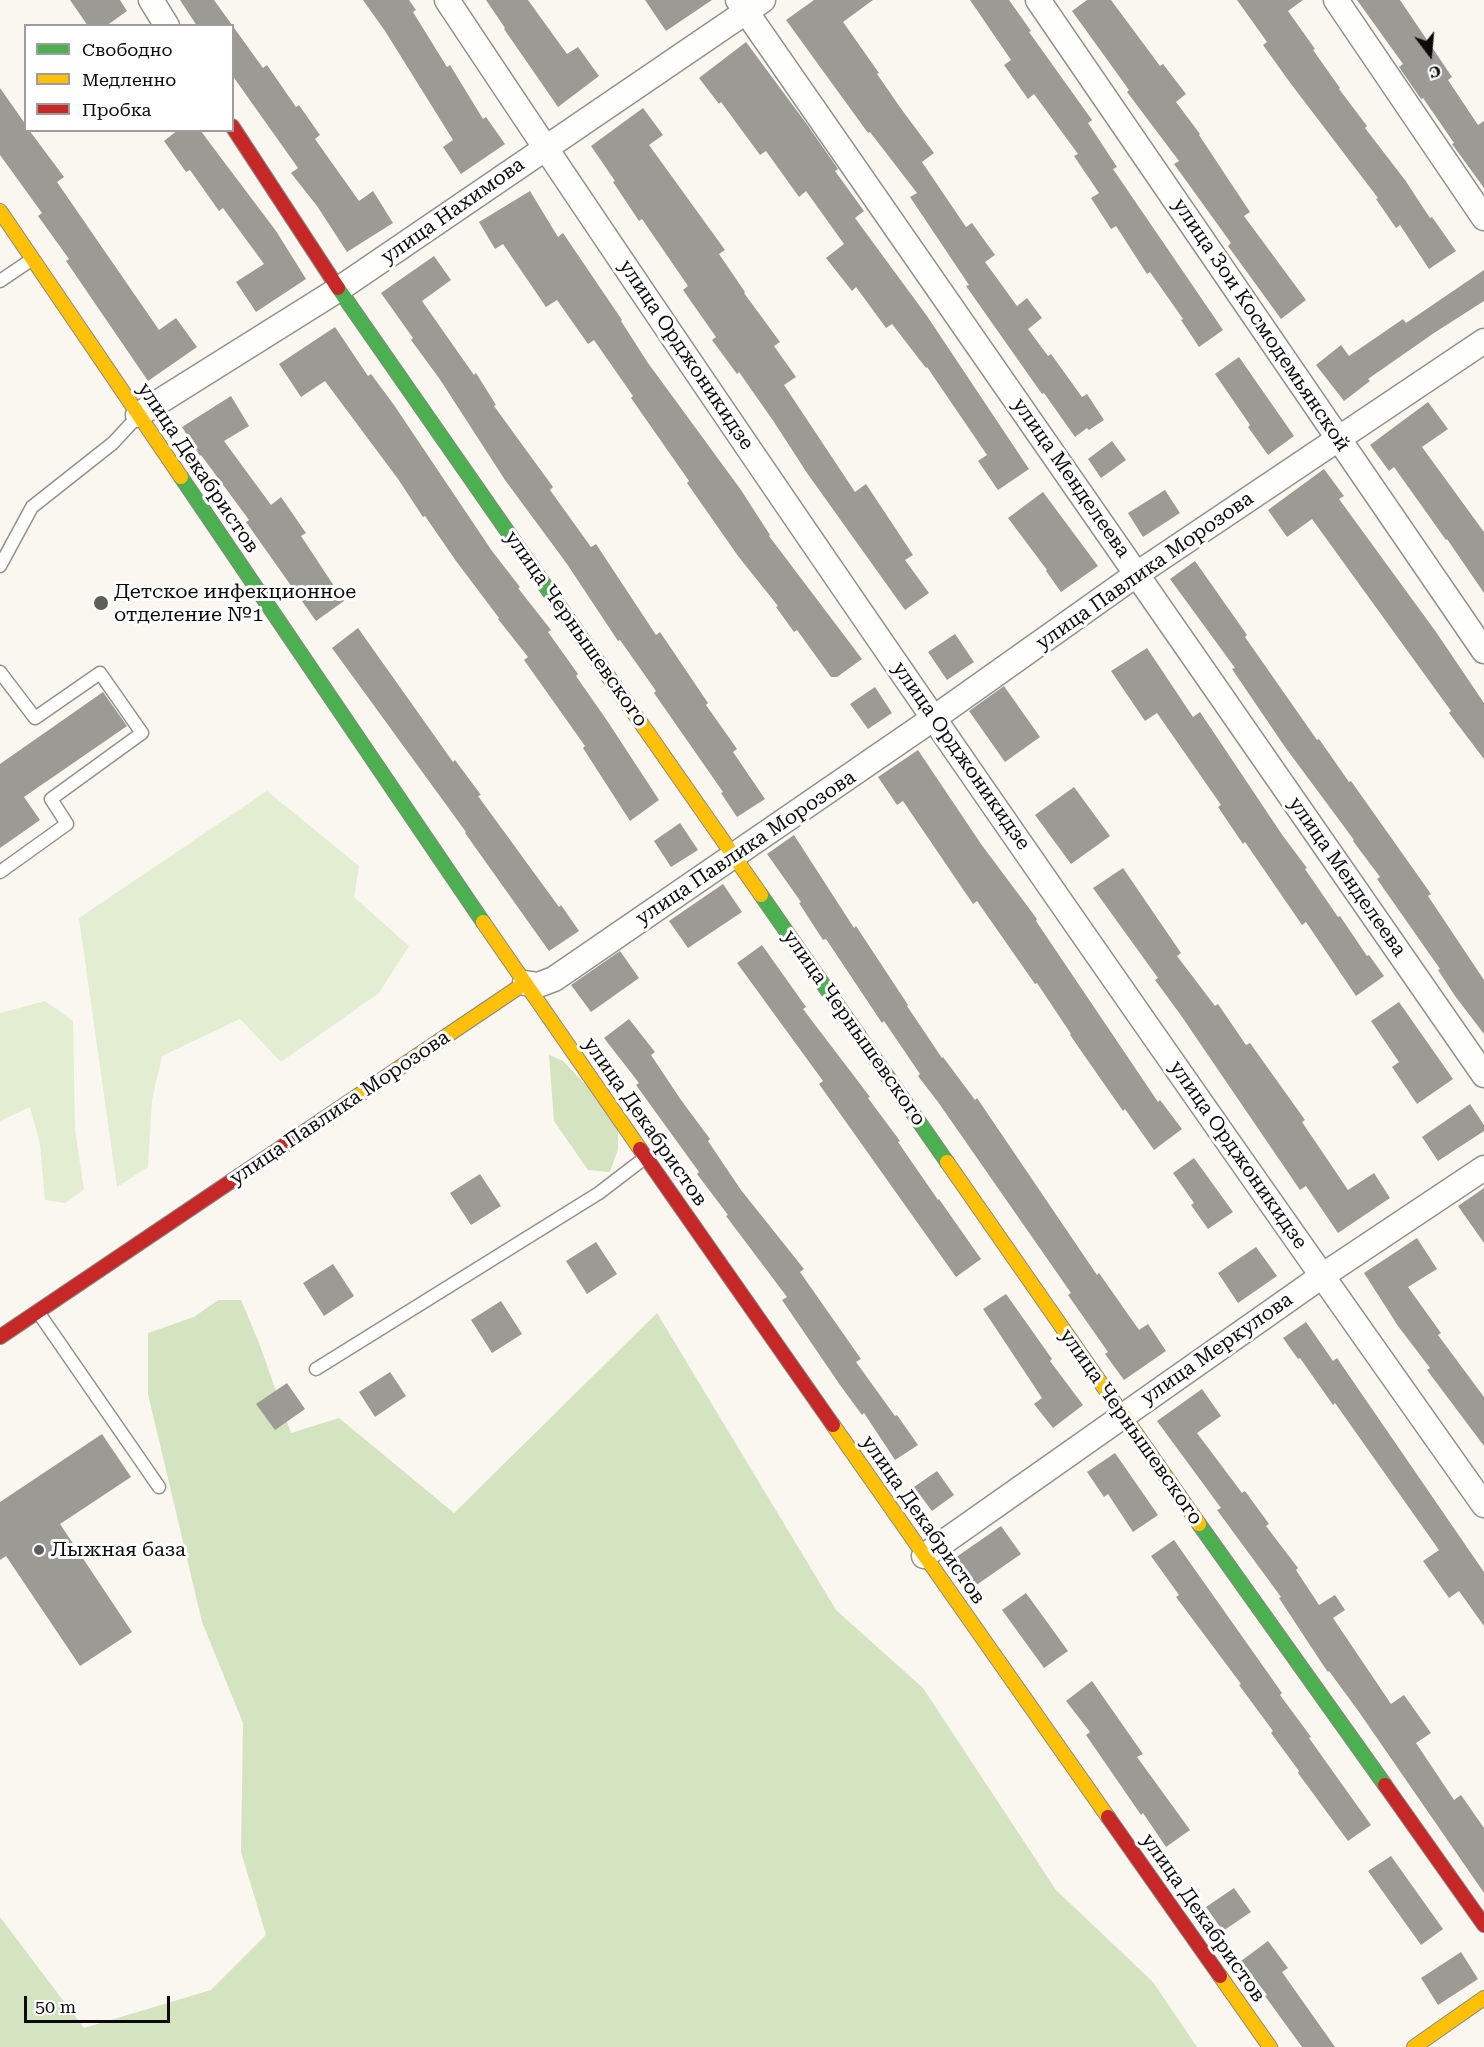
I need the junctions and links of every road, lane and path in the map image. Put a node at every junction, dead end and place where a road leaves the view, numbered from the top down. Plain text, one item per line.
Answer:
1 (151, 0) edge
2 (447, 0) edge
3 (1038, 0) edge
4 (1336, 0) edge
5 (749, 4) edge
6 (166, 24) edge
7 (234, 129) edge
8 (545, 148) junction
9 (0, 211) edge
10 (1484, 218) edge
11 (33, 259) junction
12 (0, 282) edge
13 (339, 289) junction
14 (1484, 341) edge
15 (138, 415) junction
16 (1338, 438) junction
17 (0, 567) edge
18 (1137, 574) junction
19 (1484, 651) edge
20 (0, 672) edge
21 (934, 718) junction
22 (735, 856) junction
23 (0, 872) edge
24 (525, 983) junction
25 (1484, 1075) edge
26 (646, 1157) junction
27 (1484, 1168) edge
28 (1322, 1275) junction
29 (37, 1311) junction
30 (0, 1337) edge
31 (316, 1369) dead end
32 (1123, 1416) junction
33 (159, 1487) dead end
34 (1484, 1505) edge
35 (924, 1556) junction
36 (1484, 1924) edge
37 (1484, 1998) edge
38 (1270, 2047) edge
39 (1414, 2047) edge

1 - 6 street
2 - 8 street, улица Орджоникидзе
3 - 16 street, улица Зои Космодемьянской
4 - 10 street
5 - 8 street, улица Нахимова
5 - 18 street, улица Менделеева
7 - 13 street, улица Чернышевского
8 - 13 street, улица Нахимова
8 - 21 street, улица Орджоникидзе
9 - 11 street, улица Декабристов
11 - 12 lane
11 - 15 street, улица Декабристов
13 - 15 street, улица Нахимова
13 - 22 street, улица Чернышевского
14 - 16 street, улица Павлика Морозова
15 - 17 lane
15 - 24 street, улица Декабристов
16 - 18 street, улица Павлика Морозова
16 - 19 street, улица Зои Космодемьянской
18 - 21 street, улица Павлика Морозова
18 - 25 street, улица Менделеева
20 - 23 lane
21 - 22 street, улица Павлика Морозова
21 - 28 street, улица Орджоникидзе
22 - 24 street, улица Павлика Морозова
22 - 32 street, улица Чернышевского
24 - 26 street, улица Декабристов
24 - 29 street, улица Павлика Морозова
26 - 31 lane
26 - 35 street, улица Декабристов
27 - 28 street, улица Меркулова
28 - 32 street, улица Меркулова
28 - 34 street, улица Орджоникидзе
29 - 30 street, улица Павлика Морозова
29 - 33 lane
32 - 35 street, улица Меркулова
32 - 36 street, улица Чернышевского
35 - 38 street, улица Декабристов
37 - 39 street

